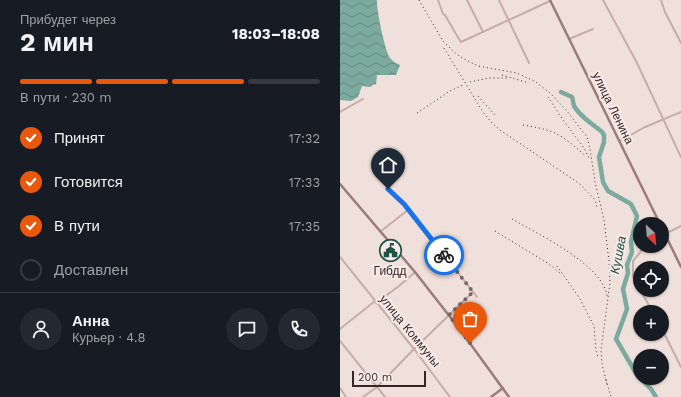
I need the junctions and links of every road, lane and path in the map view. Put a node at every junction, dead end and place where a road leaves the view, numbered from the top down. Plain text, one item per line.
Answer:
1 (438, 0) edge
2 (467, 0) edge
3 (499, 0) edge
4 (550, 0) edge
5 (603, 0) edge
6 (661, 0) edge
7 (509, 20) junction
8 (594, 29) dead end
9 (482, 32) junction
10 (569, 39) junction
11 (681, 43) edge
12 (529, 63) dead end
13 (363, 99) dead end
14 (340, 112) edge
15 (681, 112) edge
16 (664, 120) junction
17 (620, 141) junction
18 (681, 157) edge
19 (340, 184) edge
20 (388, 189) dead end
21 (408, 210) junction
22 (657, 217) edge
23 (681, 226) edge
24 (381, 231) junction
25 (669, 232) edge
26 (669, 242) edge
27 (340, 257) edge
28 (681, 267) edge
29 (415, 272) junction
30 (473, 292) junction
31 (477, 297) dead end
32 (375, 302) junction
33 (449, 315) junction
34 (340, 329) edge
35 (340, 341) edge
36 (668, 341) edge
37 (414, 349) junction
38 (681, 367) edge
39 (377, 387) junction
40 (340, 388) edge
41 (503, 388) junction
42 (346, 397) edge
43 (363, 397) edge
44 (385, 397) edge
45 (450, 397) edge
46 (491, 397) edge
47 (509, 397) edge

1 - 9 street
2 - 9 street
3 - 7 street
4 - 7 street
4 - 10 main road, улица Ленина
5 - 16 street
6 - 11 street
7 - 9 street
7 - 12 street
8 - 10 street
10 - 17 main road, улица Ленина
13 - 14 street
15 - 16 street
16 - 17 street
16 - 18 street
17 - 22 main road, улица Ленина
19 - 24 main road
20 - 21 street
21 - 24 street
21 - 30 street
23 - 25 street
24 - 29 main road
26 - 28 main road
27 - 32 street, улица Коммуны
29 - 32 street
29 - 33 main road
30 - 31 street
30 - 33 street
32 - 34 street
32 - 37 street, улица Коммуны
33 - 37 street
33 - 41 main road
35 - 39 street
36 - 38 street
37 - 39 street
37 - 45 street, улица Коммуны
39 - 43 street
39 - 44 street
40 - 42 street
41 - 46 main road
41 - 47 main road

